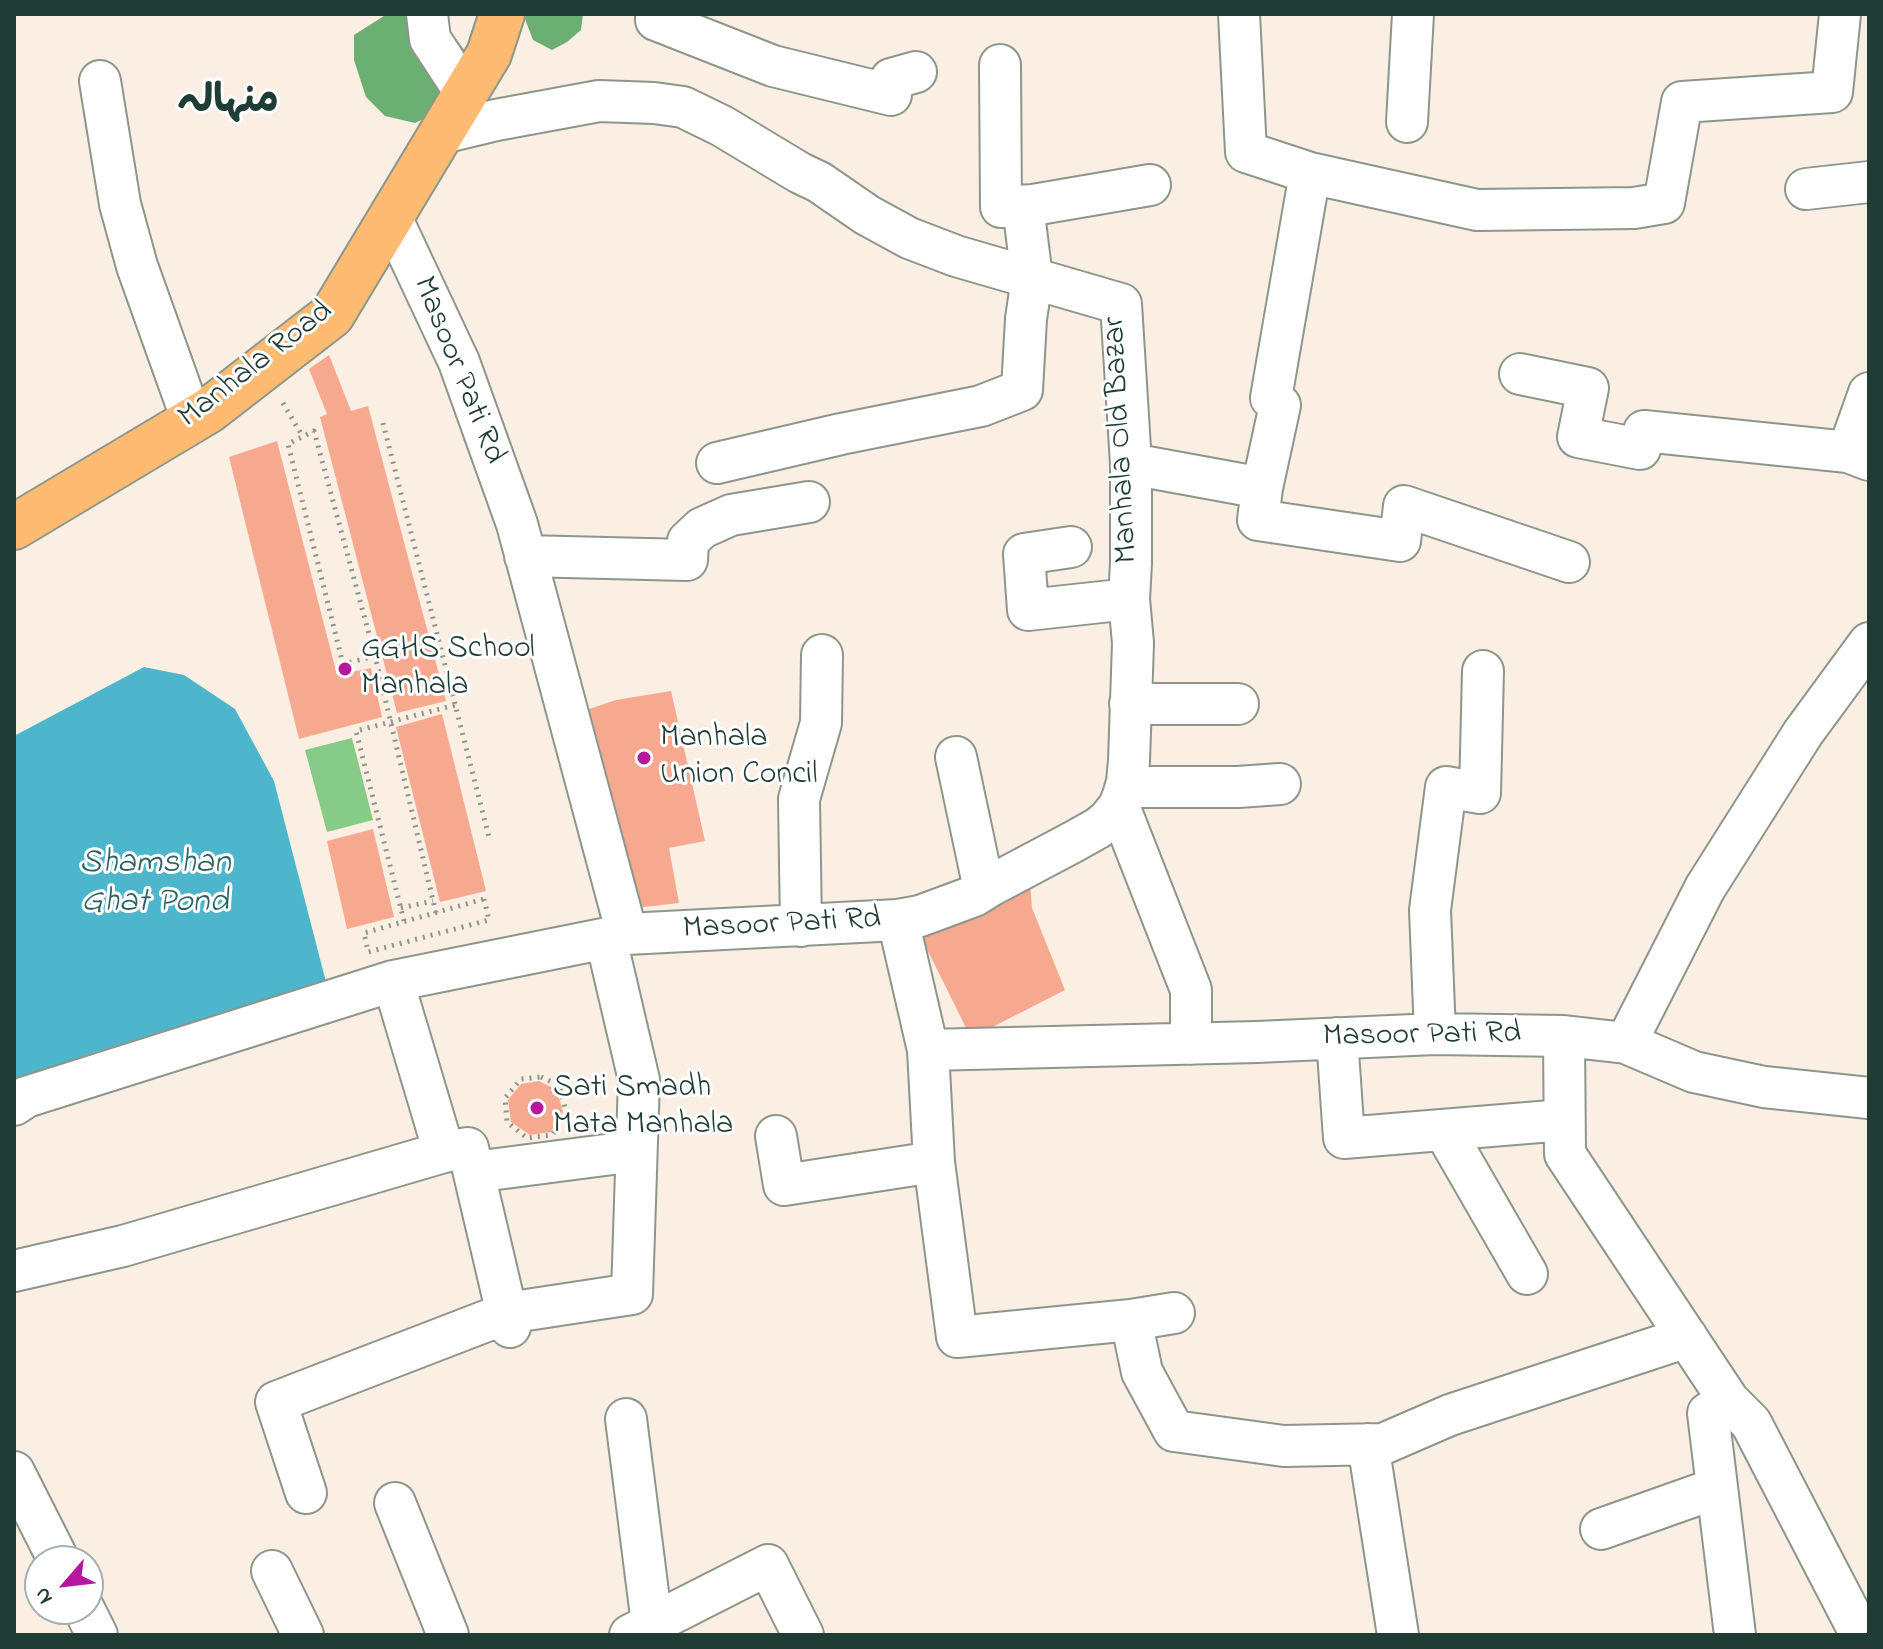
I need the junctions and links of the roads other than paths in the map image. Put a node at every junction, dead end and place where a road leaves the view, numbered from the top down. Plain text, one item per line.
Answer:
1 (427, 14) edge
2 (502, 14) edge
3 (656, 14) edge
4 (1239, 14) edge
5 (1413, 14) edge
6 (1840, 14) edge
7 (1000, 65) dead end
8 (916, 72) dead end
9 (100, 81) dead end
10 (466, 94) junction
11 (1407, 122) dead end
12 (442, 133) junction
13 (1310, 173) junction
14 (1869, 182) edge
15 (1150, 185) dead end
16 (1806, 189) dead end
17 (1023, 206) junction
18 (391, 217) junction
19 (1032, 278) junction
20 (1520, 374) dead end
21 (1869, 393) edge
22 (192, 420) junction
23 (1858, 456) edge
24 (717, 463) dead end
25 (1131, 464) junction
26 (1262, 488) junction
27 (809, 502) dead end
28 (14, 527) edge
29 (1071, 547) dead end
30 (525, 556) junction
31 (1569, 562) dead end
32 (1129, 599) junction
33 (1869, 643) edge
34 (822, 655) dead end
35 (1483, 671) dead end
36 (1130, 704) junction
37 (1238, 704) dead end
38 (956, 757) dead end
39 (1280, 784) dead end
40 (1123, 796) junction
41 (984, 889) junction
42 (898, 920) junction
43 (801, 926) junction
44 (616, 936) junction
45 (393, 981) junction
46 (1435, 1034) junction
47 (1564, 1036) junction
48 (1337, 1038) junction
49 (1626, 1043) junction
50 (1191, 1044) junction
51 (928, 1050) junction
52 (1869, 1098) edge
53 (14, 1105) edge
54 (1564, 1120) junction
55 (1444, 1130) junction
56 (776, 1136) dead end
57 (636, 1151) junction
58 (459, 1162) junction
59 (934, 1162) junction
60 (14, 1271) edge
61 (1527, 1274) dead end
62 (1174, 1313) dead end
63 (508, 1320) junction
64 (1131, 1320) junction
65 (1687, 1337) junction
66 (1729, 1401) junction
67 (626, 1419) dead end
68 (1368, 1444) junction
69 (14, 1472) edge
70 (1717, 1488) junction
71 (306, 1493) dead end
72 (395, 1503) dead end
73 (1601, 1529) dead end
74 (51, 1545) edge
75 (272, 1571) dead end
76 (641, 1630) edge
77 (303, 1635) edge
78 (448, 1635) edge
79 (803, 1635) edge
80 (1398, 1635) edge
81 (1735, 1635) edge
82 (1861, 1635) edge

1 - 10 street
2 - 10 main road, Manhala Road
3 - 8 street
4 - 13 street
5 - 11 street
6 - 13 street
7 - 17 street
9 - 22 street
10 - 12 main road, Manhala Road
12 - 18 main road, Manhala Road
12 - 19 street, Manhala Old Bazar
13 - 26 street
14 - 16 street
15 - 17 street
17 - 19 street
18 - 22 main road, Manhala Road
18 - 30 street, Masoor Pati Rd
19 - 24 street
19 - 25 street, Manhala Old Bazar
20 - 23 street
21 - 23 street
22 - 28 main road, Manhala Road
25 - 26 street
25 - 32 street, Manhala Old Bazar
26 - 31 street
27 - 30 street
29 - 32 street
30 - 44 street, Masoor Pati Rd
32 - 36 street, Manhala Old Bazar
33 - 49 street
34 - 43 street
35 - 46 street
36 - 37 street
36 - 40 street, Manhala Old Bazar
38 - 41 street
39 - 40 street
40 - 41 street
40 - 50 street
41 - 42 street
42 - 43 street, Masoor Pati Rd
42 - 51 street, Masoor Pati Rd
43 - 44 street, Masoor Pati Rd
44 - 45 street
44 - 57 street
45 - 53 street
45 - 58 street
46 - 47 street, Masoor Pati Rd
46 - 48 street, Masoor Pati Rd
47 - 49 street, Masoor Pati Rd
47 - 54 street
48 - 50 street, Masoor Pati Rd
48 - 55 street
49 - 52 street, Masoor Pati Rd
50 - 51 street, Masoor Pati Rd
51 - 59 street
54 - 55 street
54 - 65 street
55 - 61 street
56 - 59 street
57 - 58 street
57 - 63 street
58 - 60 street
58 - 63 street
59 - 64 street
62 - 64 street
63 - 71 street
64 - 68 street
65 - 66 street
65 - 68 street
66 - 70 street
66 - 82 street
67 - 76 street
68 - 80 street
69 - 74 street
70 - 73 street
70 - 81 street
72 - 78 street
75 - 77 street
76 - 79 street

